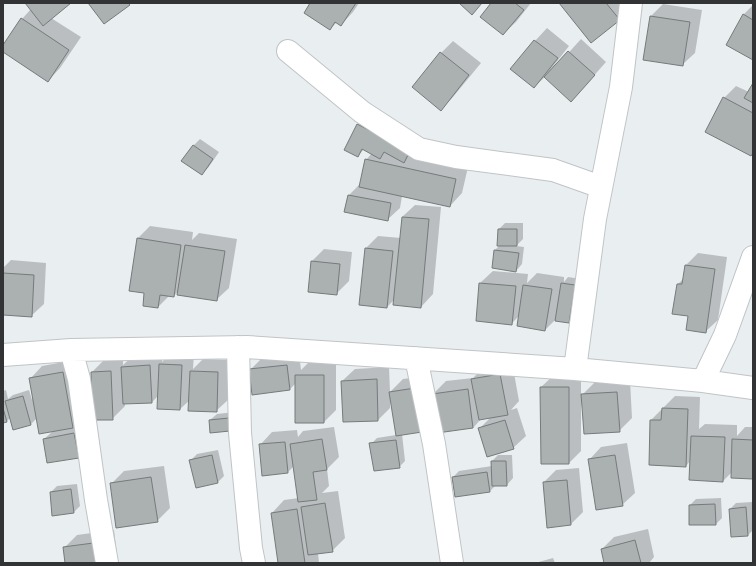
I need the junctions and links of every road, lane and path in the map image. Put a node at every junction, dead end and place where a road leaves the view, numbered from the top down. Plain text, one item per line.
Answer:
1 (631, 3) edge
2 (288, 51) dead end
3 (601, 187) junction
4 (753, 257) edge
5 (238, 347) junction
6 (71, 350) junction
7 (3, 355) edge
8 (416, 358) junction
9 (575, 369) junction
10 (703, 381) junction
11 (753, 388) edge
12 (107, 563) edge
13 (254, 563) edge
14 (452, 563) edge

1 - 3 street
2 - 3 street
3 - 9 street
4 - 10 street
5 - 6 street
5 - 8 street
5 - 13 street
6 - 7 street
6 - 12 street
8 - 9 street
8 - 14 street
9 - 10 street
10 - 11 street

